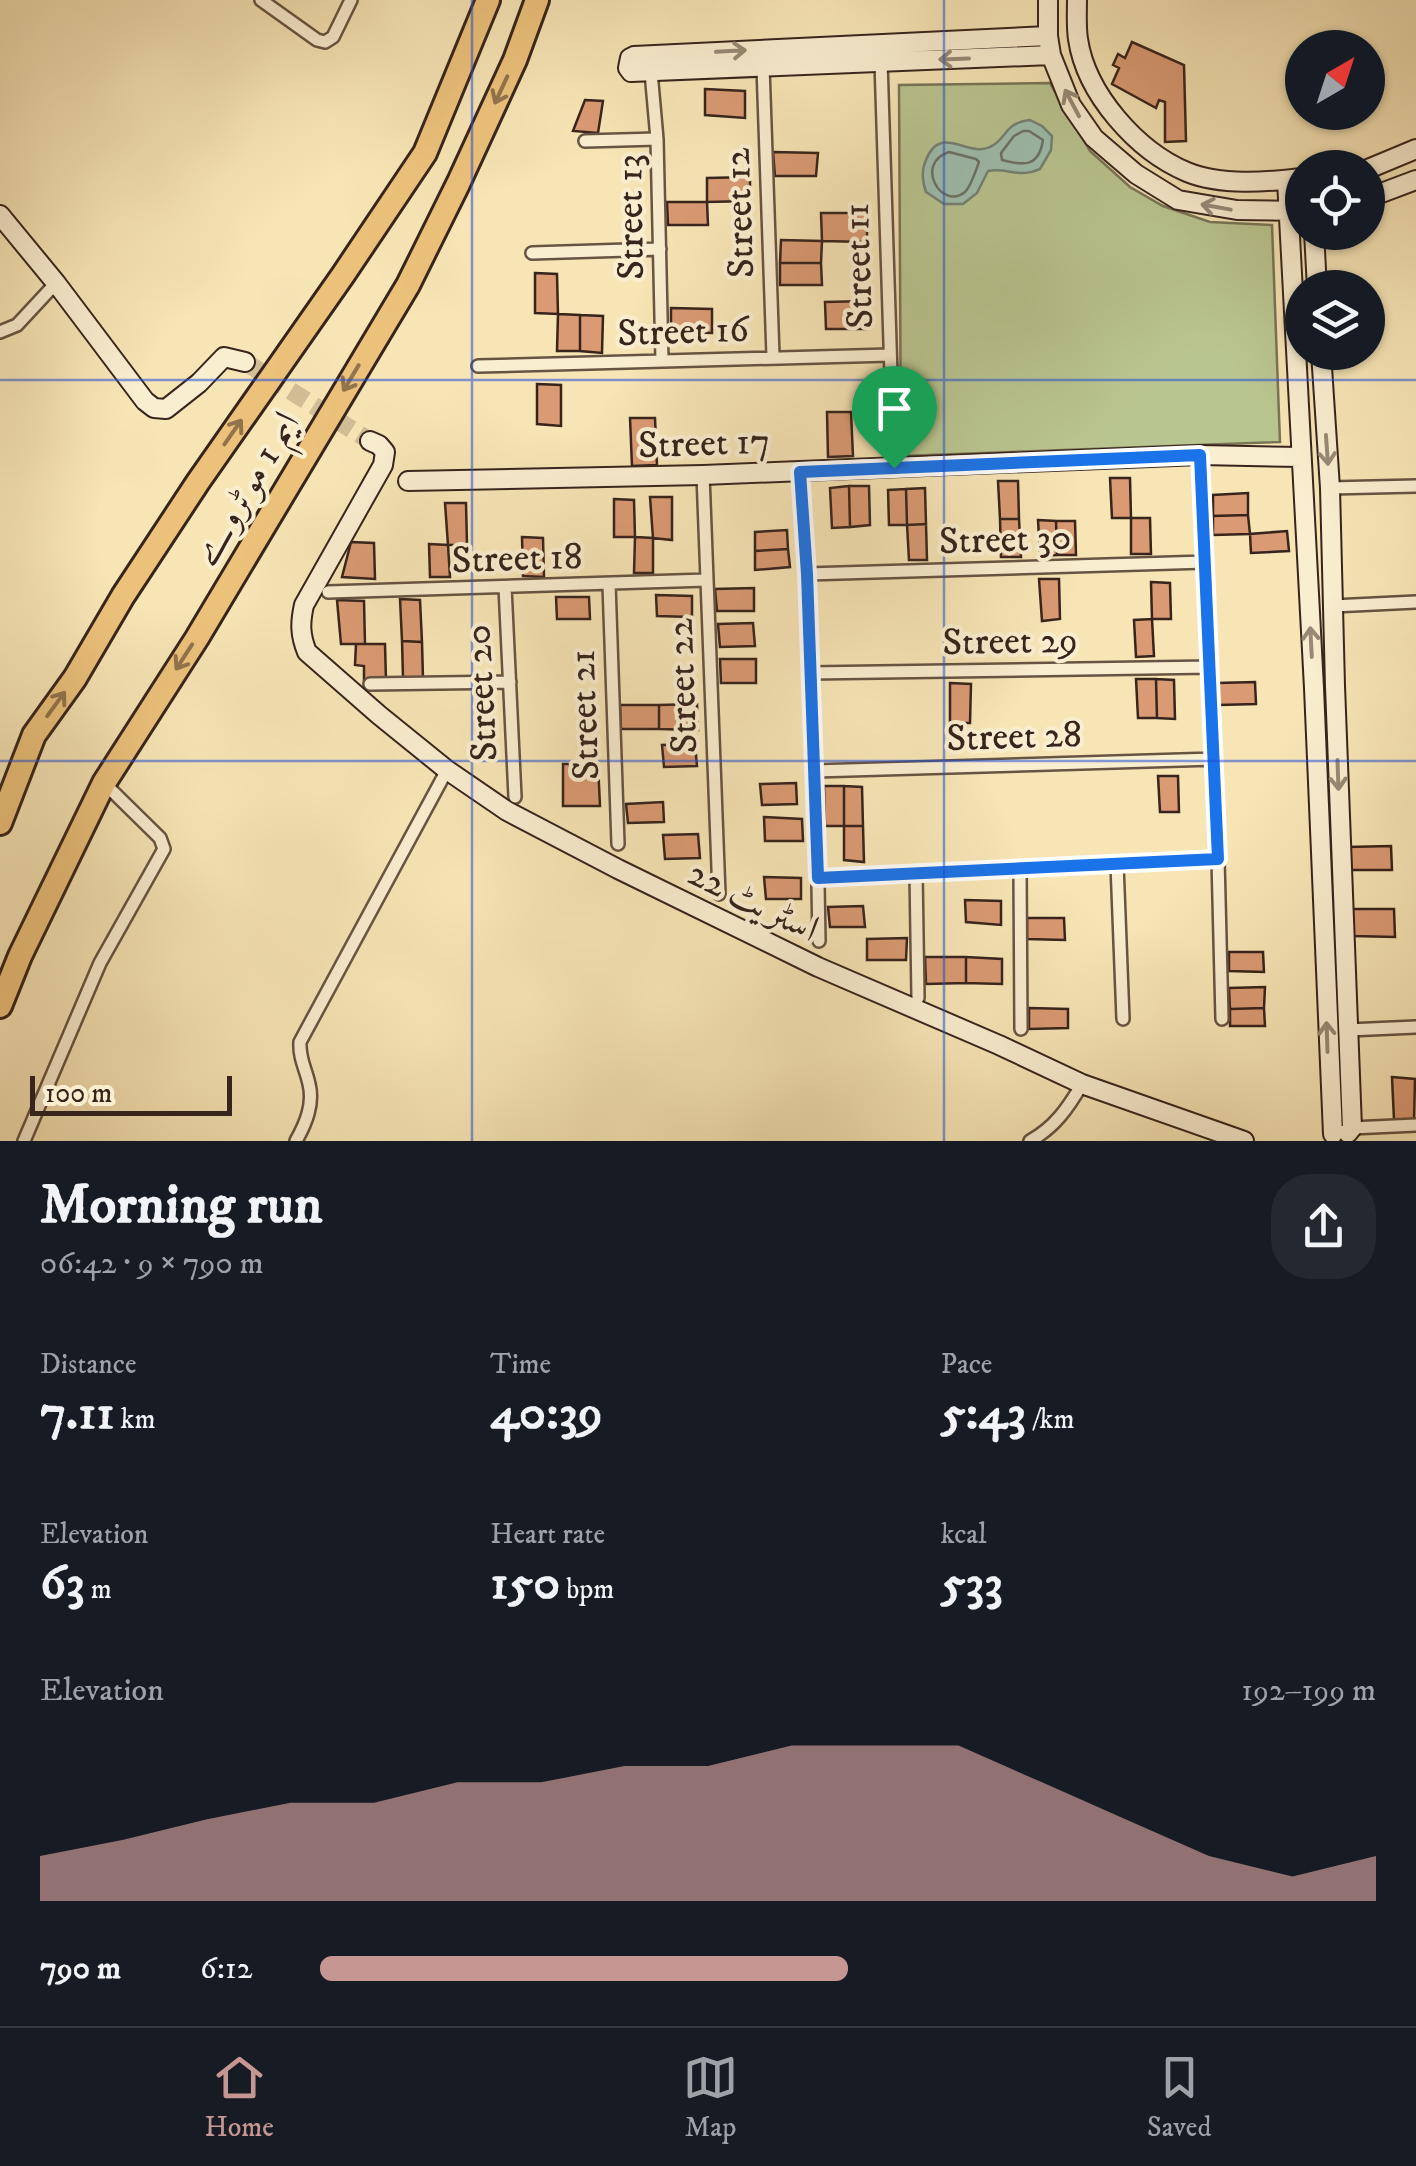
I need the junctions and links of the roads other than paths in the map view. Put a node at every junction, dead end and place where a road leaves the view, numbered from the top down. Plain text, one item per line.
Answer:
1 (261, 0) edge
2 (351, 0) edge
3 (488, 0) edge
4 (537, 0) edge
5 (1048, 0) edge
6 (1076, 0) edge
7 (1050, 46) junction
8 (880, 62) junction
9 (763, 67) junction
10 (650, 72) junction
11 (1132, 133) junction
12 (657, 138) junction
13 (585, 141) dead end
14 (1416, 148) edge
15 (1114, 156) junction
16 (1385, 162) edge
17 (1285, 179) edge
18 (1416, 180) edge
19 (1385, 192) edge
20 (1285, 212) edge
21 (0, 214) edge
22 (660, 249) junction
23 (1297, 250) edge
24 (532, 253) dead end
25 (56, 283) junction
26 (0, 332) edge
27 (890, 354) junction
28 (773, 356) junction
29 (662, 361) junction
30 (245, 362) dead end
31 (478, 366) dead end
32 (1322, 370) edge
33 (370, 441) dead end
34 (1200, 455) junction
35 (1300, 457) junction
36 (894, 468) junction
37 (800, 472) junction
38 (703, 475) junction
39 (408, 481) dead end
40 (1416, 486) edge
41 (1330, 488) junction
42 (1205, 562) junction
43 (807, 574) junction
44 (707, 580) junction
45 (609, 584) junction
46 (505, 587) junction
47 (328, 592) dead end
48 (1416, 602) edge
49 (1333, 606) junction
50 (1210, 667) junction
51 (810, 674) junction
52 (510, 682) junction
53 (370, 684) dead end
54 (1335, 686) junction
55 (1314, 688) junction
56 (1214, 758) junction
57 (448, 770) junction
58 (815, 771) junction
59 (104, 784) junction
60 (514, 797) dead end
61 (0, 823) edge
62 (618, 844) dead end
63 (1218, 859) junction
64 (1117, 864) junction
65 (1020, 869) junction
66 (916, 872) junction
67 (818, 878) junction
68 (719, 894) dead end
69 (819, 941) dead end
70 (918, 998) dead end
71 (0, 1006) edge
72 (1124, 1019) dead end
73 (1222, 1019) dead end
74 (1416, 1027) edge
75 (1021, 1029) dead end
76 (1348, 1030) junction
77 (1082, 1084) junction
78 (1416, 1126) edge
79 (1344, 1132) junction
80 (24, 1141) edge
81 (296, 1141) edge
82 (1030, 1141) edge
83 (1244, 1141) edge

1 - 2 street
61 -> 3 highway, ایم 1 موٹروے
4 -> 59 highway, ایم 1 موٹروے
5 - 7 street
6 - 11 street
7 -> 8 street
10 -> 7 street
15 -> 7 street
8 - 9 street
8 - 27 street, Street 11
9 - 10 street
9 - 28 street, Street 12
10 - 12 street, Street 13
11 - 15 street
11 - 17 street
12 - 13 street
12 - 22 street, Street 13
14 - 16 street
20 -> 15 street
18 - 19 street
21 - 25 street
22 - 24 street
22 - 29 street, Street 13
23 - 35 street
25 - 26 street
25 - 30 street
27 - 28 street, Street 16
27 - 36 street, Street 11
28 - 29 street, Street 16
29 - 31 street, Street 16
32 -> 41 street
33 - 57 street, اسٹریٹ 22
34 - 35 street, Street 17
34 - 36 street, Street 17
34 - 42 street
55 -> 35 street
36 - 37 street, Street 17
37 - 38 street, Street 17
37 - 43 street
38 - 39 street, Street 17
38 - 44 street, Street 22
40 - 41 street
41 - 49 street
42 - 43 street, Street 30
42 - 50 street
43 - 51 street
44 - 45 street, Street 18
44 - 68 street, Street 22
45 - 46 street, Street 18
45 - 62 street, Street 21
46 - 47 street, Street 18
46 - 52 street, Street 20
48 - 49 street
49 - 54 street
50 - 51 street, Street 29
50 - 56 street
51 - 58 street
52 - 53 street
52 - 60 street, Street 20
54 - 55 street
54 -> 76 street
79 -> 55 street
56 - 58 street, Street 28
56 - 63 street
57 - 77 street, اسٹریٹ 22
57 - 81 street
58 - 67 street
59 - 71 highway, ایم 1 موٹروے
59 - 80 street
63 - 64 street
63 - 73 street
64 - 65 street
64 - 72 street
65 - 66 street
65 - 75 street
66 - 67 street
66 - 70 street
67 - 69 street
74 - 76 street
76 - 79 street
77 - 82 street
77 - 83 street, اسٹریٹ 22
78 - 79 street

